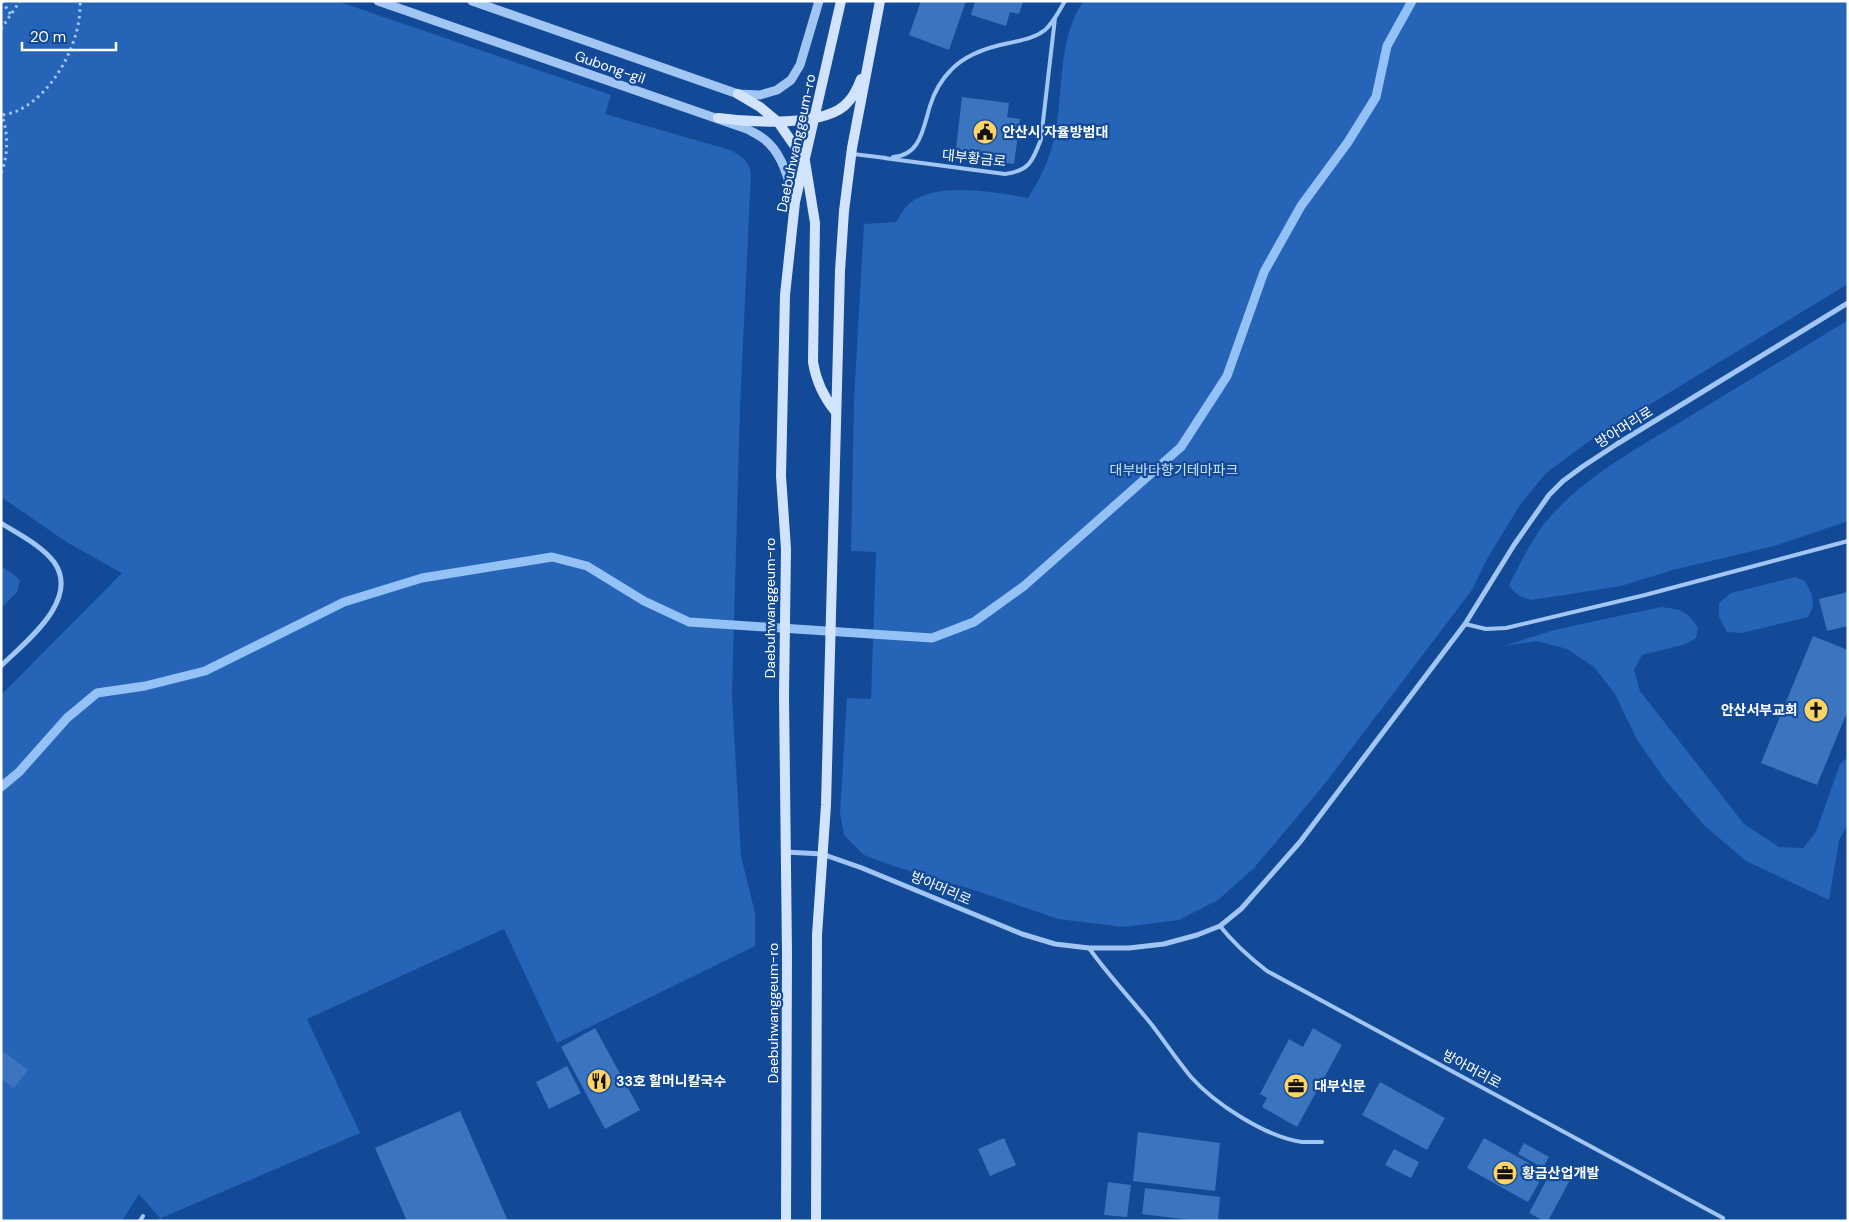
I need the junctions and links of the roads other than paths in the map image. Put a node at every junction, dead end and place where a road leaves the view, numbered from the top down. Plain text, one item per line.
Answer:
1 (378, 1) edge
2 (472, 1) edge
3 (819, 1) edge
4 (842, 1) edge
5 (880, 1) edge
6 (1064, 1) edge
7 (1055, 18) junction
8 (869, 59) junction
9 (738, 94) junction
10 (718, 118) junction
11 (814, 118) junction
12 (778, 122) junction
13 (851, 154) junction
14 (884, 158) junction
15 (805, 161) junction
16 (795, 202) junction
17 (1848, 303) edge
18 (835, 411) junction
19 (1, 523) edge
20 (1848, 542) edge
21 (1464, 624) junction
22 (1, 666) edge
23 (785, 852) junction
24 (822, 854) junction
25 (1220, 926) junction
26 (1089, 948) junction
27 (1322, 1142) dead end
28 (1723, 1218) dead end
29 (786, 1221) edge
30 (816, 1221) edge

1 - 10 street, Gubong-gil
2 - 9 street, Gubong-gil
3 - 9 street, Gubong-gil
4 - 11 main road, Daebuhwanggeum-ro
5 - 8 main road
6 - 7 lane, 대부황금로
7 - 14 lane, 대부황금로
7 - 14 lane, 대부황금로
8 - 11 main road
8 - 13 main road
9 - 12 main road
10 - 12 main road
10 - 16 street, Gubong-gil
11 - 12 main road
11 - 15 main road, Daebuhwanggeum-ro
12 - 15 main road
13 - 14 lane, 대부황금로
13 - 18 main road
15 - 16 main road, Daebuhwanggeum-ro
15 - 18 main road
16 - 23 main road, Daebuhwanggeum-ro
17 - 21 street, 방아머리로
18 - 24 main road
19 - 22 street
20 - 21 lane
21 - 25 street, 방아머리로
23 - 24 street, 방아머리로
23 - 29 main road, Daebuhwanggeum-ro
24 - 26 street, 방아머리로
24 - 30 main road
25 - 26 street, 방아머리로
25 - 28 lane, 방아머리로
26 - 27 lane

